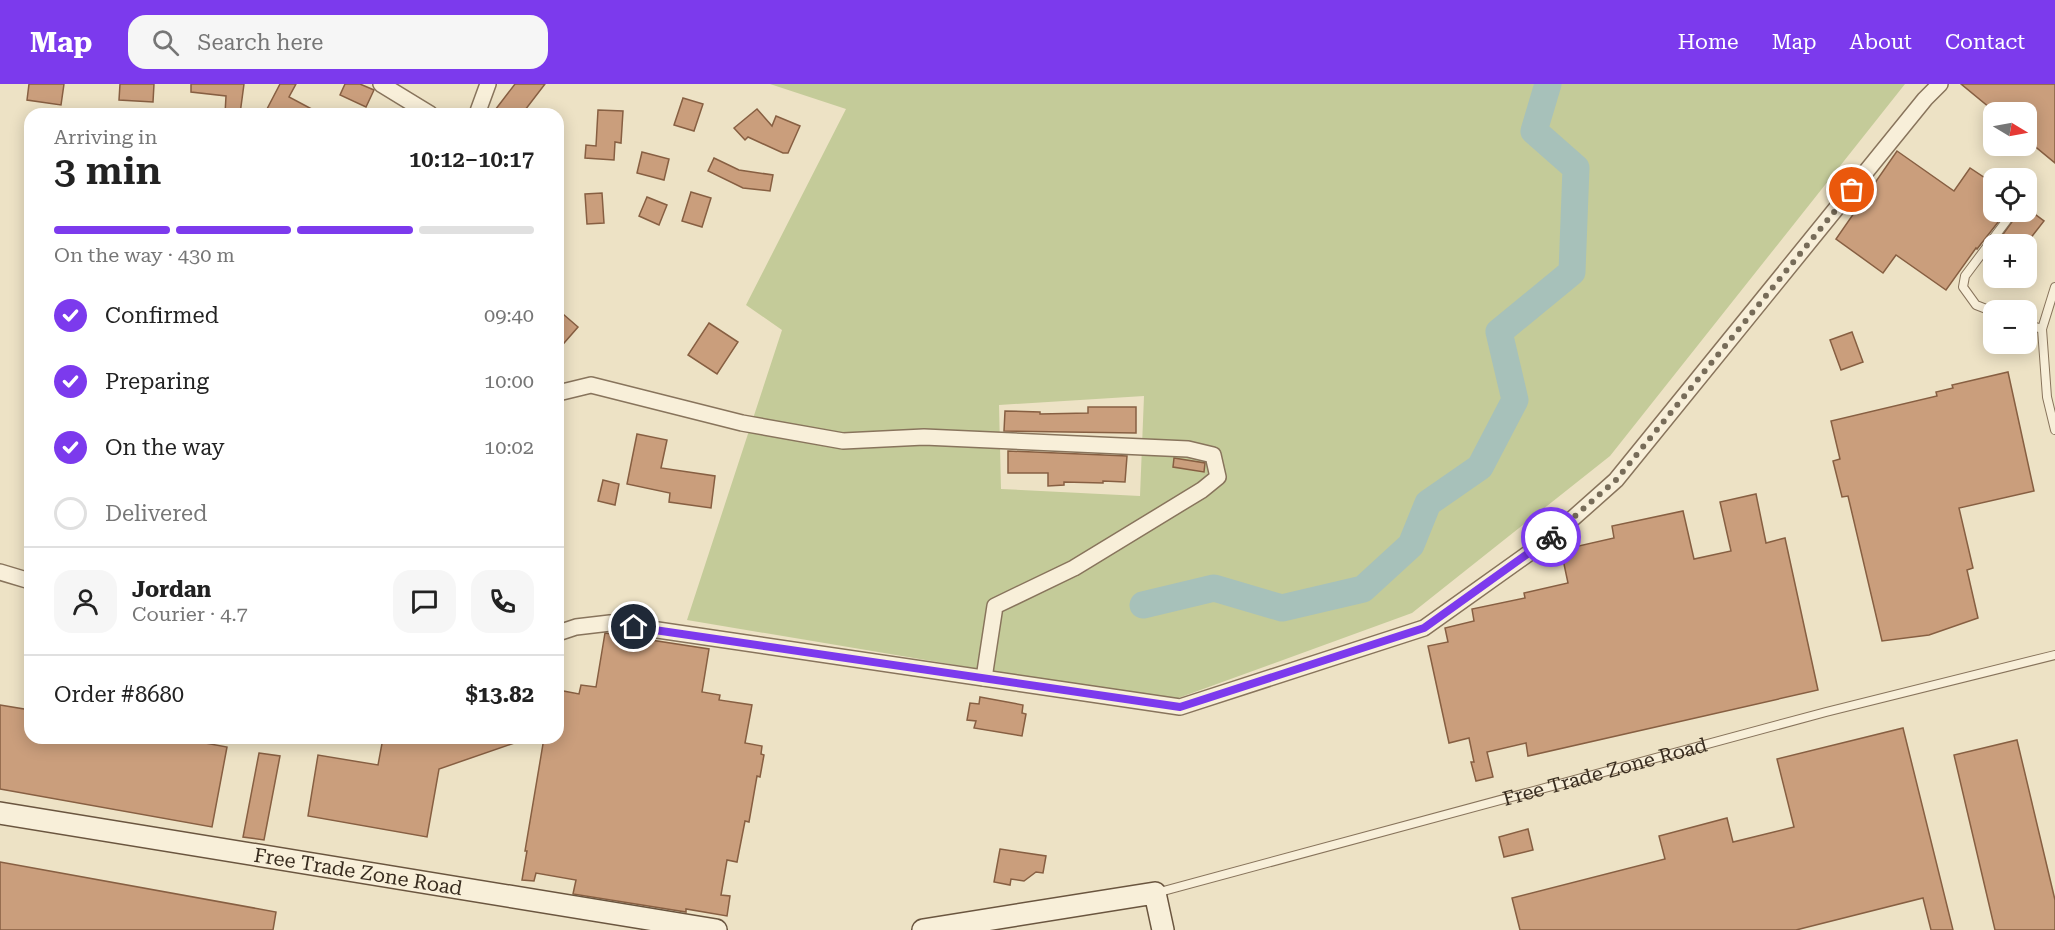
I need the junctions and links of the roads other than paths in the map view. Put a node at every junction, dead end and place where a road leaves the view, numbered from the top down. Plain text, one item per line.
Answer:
1 (381, 84) edge
2 (488, 84) edge
3 (1940, 84) edge
4 (420, 108) edge
5 (479, 108) edge
6 (2006, 222) edge
7 (2055, 287) edge
8 (1983, 308) edge
9 (2037, 327) edge
10 (2042, 329) junction
11 (564, 392) edge
12 (2055, 430) edge
13 (0, 572) edge
14 (24, 579) edge
15 (564, 631) edge
16 (2055, 655) edge
17 (984, 678) junction
18 (0, 813) edge
19 (1155, 893) junction
20 (716, 930) edge
21 (922, 930) edge
22 (1163, 930) edge

1 - 4 street
2 - 5 street
3 - 17 street
6 - 8 lane
7 - 10 lane
9 - 10 lane
10 - 12 lane
11 - 17 street
13 - 14 street
15 - 17 street
16 - 19 lane, Free Trade Zone Road
18 - 20 street, Free Trade Zone Road
19 - 21 street, Free Trade Zone Road
19 - 22 street

